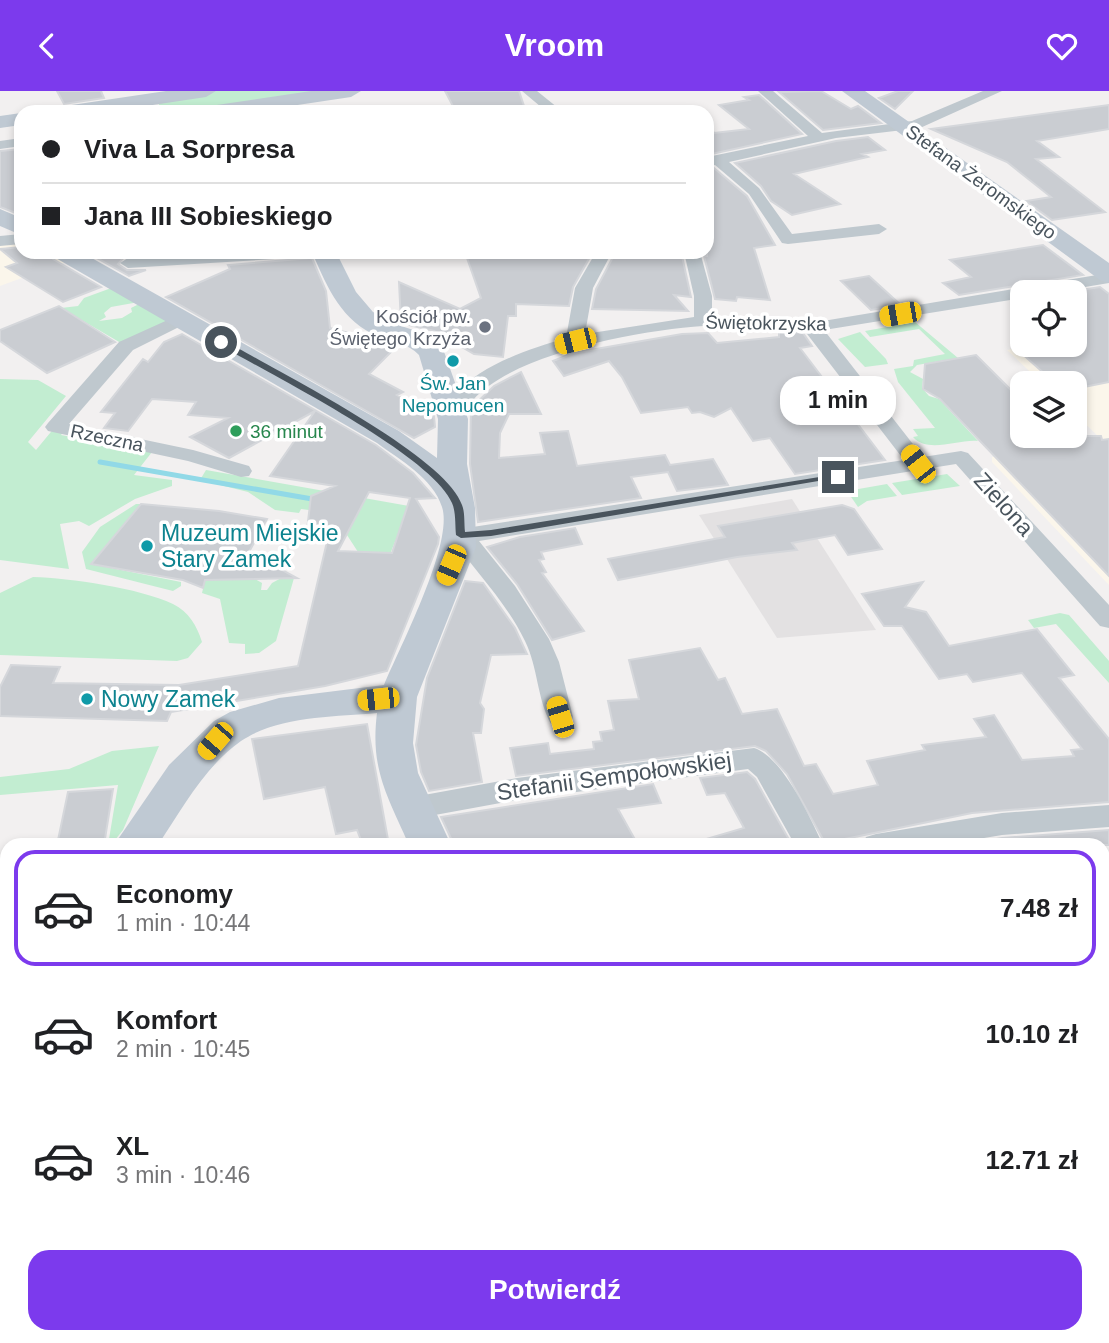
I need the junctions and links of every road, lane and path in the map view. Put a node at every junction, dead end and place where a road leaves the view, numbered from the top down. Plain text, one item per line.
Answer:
1 (206, 91) edge
2 (351, 91) edge
3 (529, 91) edge
4 (765, 91) edge
5 (852, 91) edge
6 (995, 91) edge
7 (156, 105) edge
8 (257, 105) edge
9 (547, 105) edge
10 (905, 127) junction
11 (818, 137) junction
12 (714, 160) edge
13 (714, 161) edge
14 (879, 229) dead end
15 (75, 259) edge
16 (126, 259) edge
17 (329, 259) edge
18 (600, 259) edge
19 (694, 259) edge
20 (1109, 276) edge
21 (106, 277) junction
22 (1087, 280) edge
23 (1010, 295) edge
24 (181, 320) junction
25 (703, 321) junction
26 (811, 325) junction
27 (575, 341) junction
28 (442, 376) junction
29 (487, 378) junction
30 (453, 422) junction
31 (388, 437) junction
32 (918, 464) junction
33 (241, 471) dead end
34 (459, 519) junction
35 (1109, 620) edge
36 (398, 697) junction
37 (560, 717) dead end
38 (412, 808) junction
39 (1109, 815) edge
40 (140, 838) edge
41 (427, 838) edge
42 (805, 838) edge
43 (975, 838) edge

1 - 7 street
2 - 8 street
3 - 9 street
4 - 11 street
5 - 10 street, Stefana Żeromskiego
6 - 10 street
10 - 11 street
10 - 20 street, Stefana Żeromskiego
11 - 12 street
13 - 14 street
15 - 21 street
16 - 21 street
17 - 28 street
18 - 27 street
19 - 25 street
20 - 22 street, Świętokrzyska
21 - 24 street
23 - 26 street, Świętokrzyska
24 - 31 street
24 - 33 street, Rzeczna
25 - 26 street, Świętokrzyska
25 - 27 street, Świętokrzyska
26 - 32 street
27 - 29 street, Świętokrzyska
28 - 29 street
28 - 30 street
29 - 30 street, Świętokrzyska
30 - 31 street
30 - 34 street
31 - 34 street
32 - 34 street
32 - 35 street, Zielona
34 - 36 street
34 - 37 street
36 - 38 street
36 - 40 street
38 - 41 street
38 - 42 street, Stefanii Sempołowskiej
39 - 43 street

